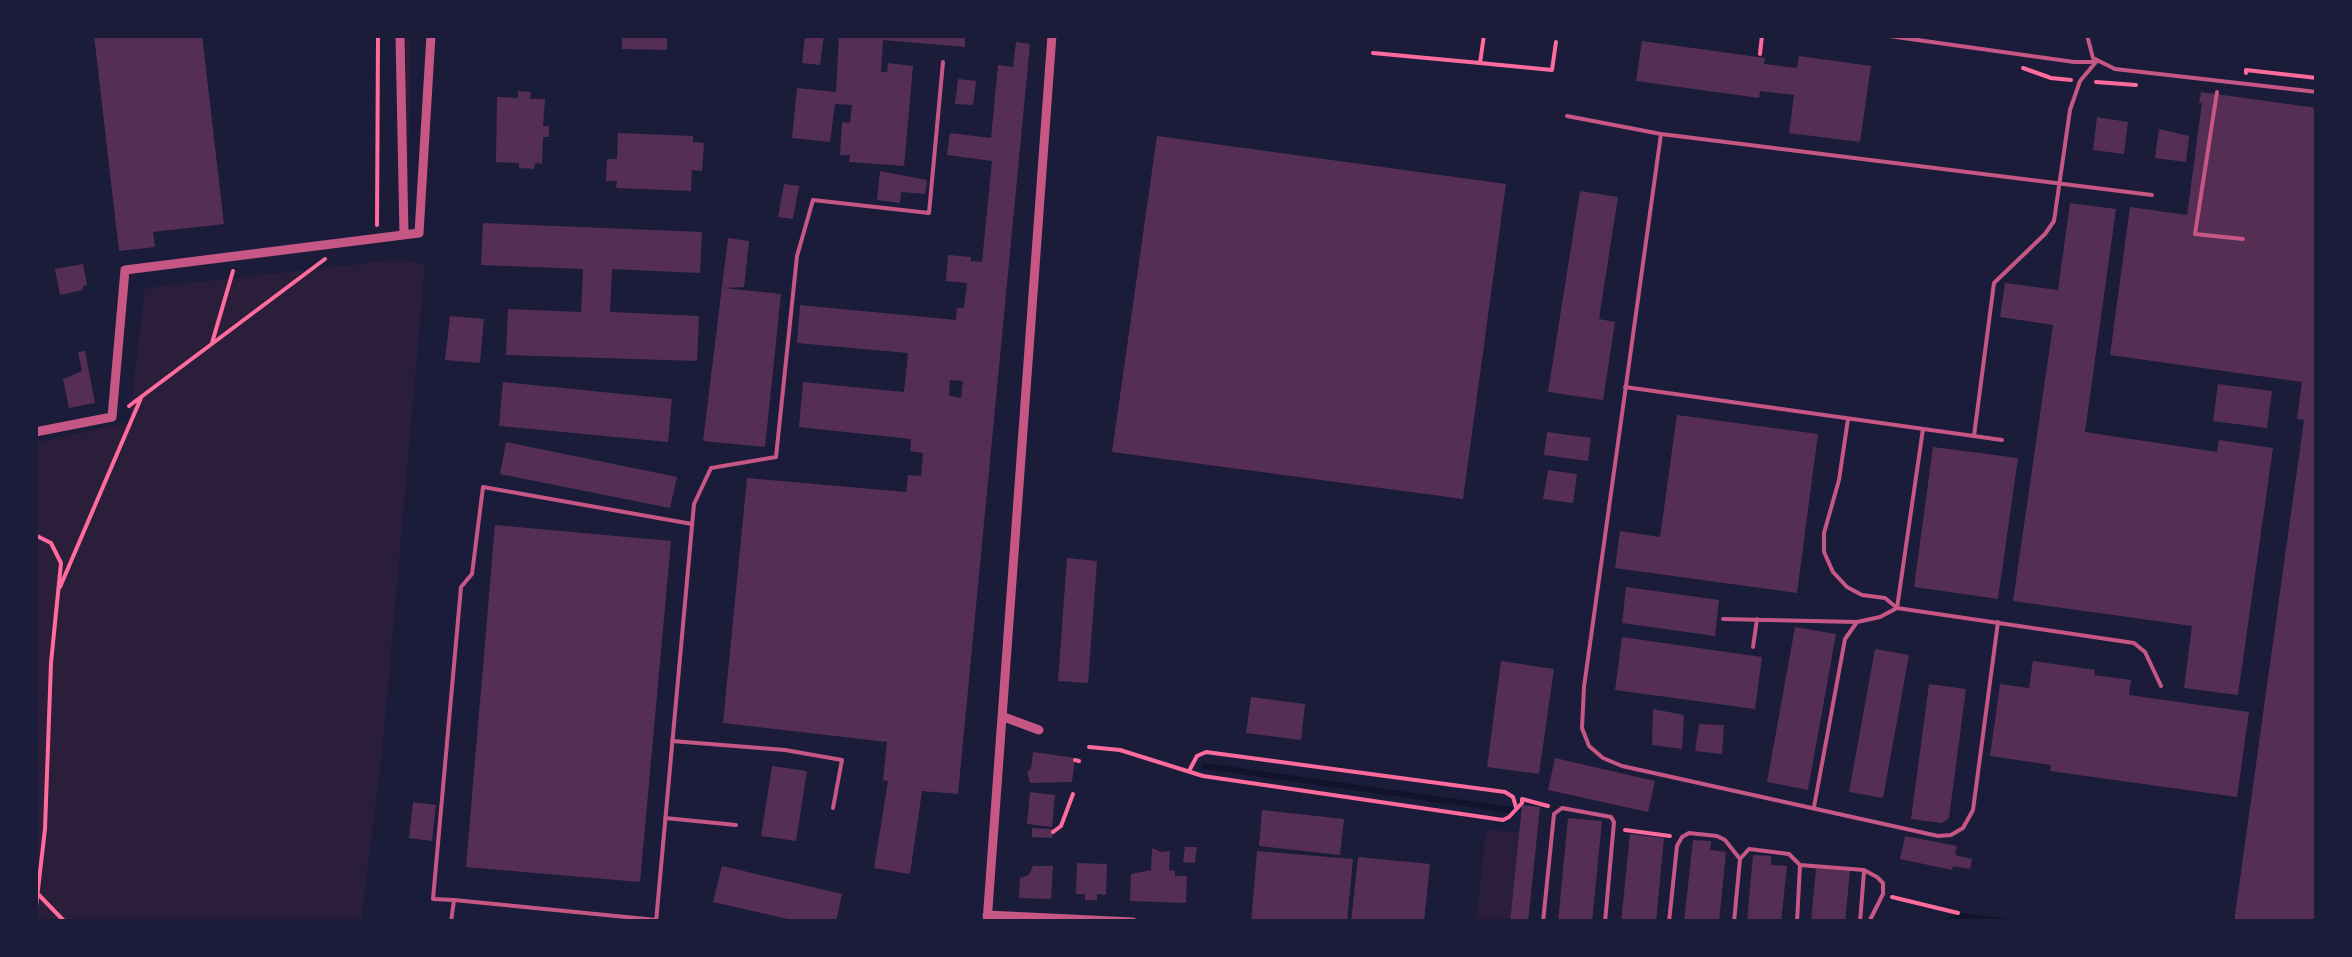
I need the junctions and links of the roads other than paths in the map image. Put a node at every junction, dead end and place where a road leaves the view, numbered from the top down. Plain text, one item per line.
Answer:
1 (400, 35) edge
2 (430, 35) edge
3 (1052, 35) edge
4 (1882, 35) edge
5 (2088, 35) edge
6 (943, 62) dead end
7 (2096, 62) junction
8 (2216, 92) dead end
9 (2317, 92) edge
10 (1566, 116) dead end
11 (1661, 134) junction
12 (2060, 184) junction
13 (2152, 195) dead end
14 (404, 235) junction
15 (2243, 239) dead end
16 (1625, 387) junction
17 (1848, 419) junction
18 (1923, 429) junction
19 (35, 432) edge
20 (1974, 436) junction
21 (2002, 440) dead end
22 (692, 524) junction
23 (1897, 608) junction
24 (1722, 619) dead end
25 (1757, 619) junction
26 (1856, 622) junction
27 (1998, 622) junction
28 (1753, 647) dead end
29 (2161, 686) dead end
30 (1004, 718) junction
31 (1039, 730) dead end
32 (672, 741) junction
33 (833, 808) dead end
34 (1814, 808) junction
35 (665, 818) junction
36 (736, 825) dead end
37 (1740, 859) junction
38 (1800, 865) junction
39 (1864, 870) junction
40 (454, 900) junction
41 (987, 918) edge
42 (656, 921) edge
43 (451, 922) edge
44 (1133, 922) edge
45 (1543, 922) edge
46 (1605, 922) edge
47 (1669, 922) edge
48 (1734, 922) edge
49 (1797, 922) edge
50 (1860, 922) edge
51 (1869, 922) edge

1 - 14 street
2 - 14 street
3 - 30 street
4 - 7 lane
5 - 7 lane
6 - 22 lane
7 - 9 lane
7 - 12 lane
8 - 15 lane
10 - 11 lane
11 - 12 lane
11 - 16 lane
12 - 13 lane
12 - 20 lane
14 - 19 street
16 - 17 lane
16 - 34 lane
17 - 18 lane
17 - 23 lane
18 - 20 lane
18 - 23 lane
20 - 21 lane
22 - 32 lane
22 - 40 lane
23 - 26 lane
23 - 27 lane
24 - 25 lane
25 - 26 lane
25 - 28 lane
26 - 34 lane
27 - 29 lane
27 - 34 lane
30 - 31 street
30 - 41 street
32 - 33 lane
32 - 35 lane
35 - 36 lane
35 - 42 lane
37 - 38 lane
37 - 47 lane
37 - 48 lane
38 - 39 lane
38 - 49 lane
39 - 50 lane
39 - 51 lane
40 - 42 lane
40 - 43 lane
41 - 44 street
45 - 46 lane

